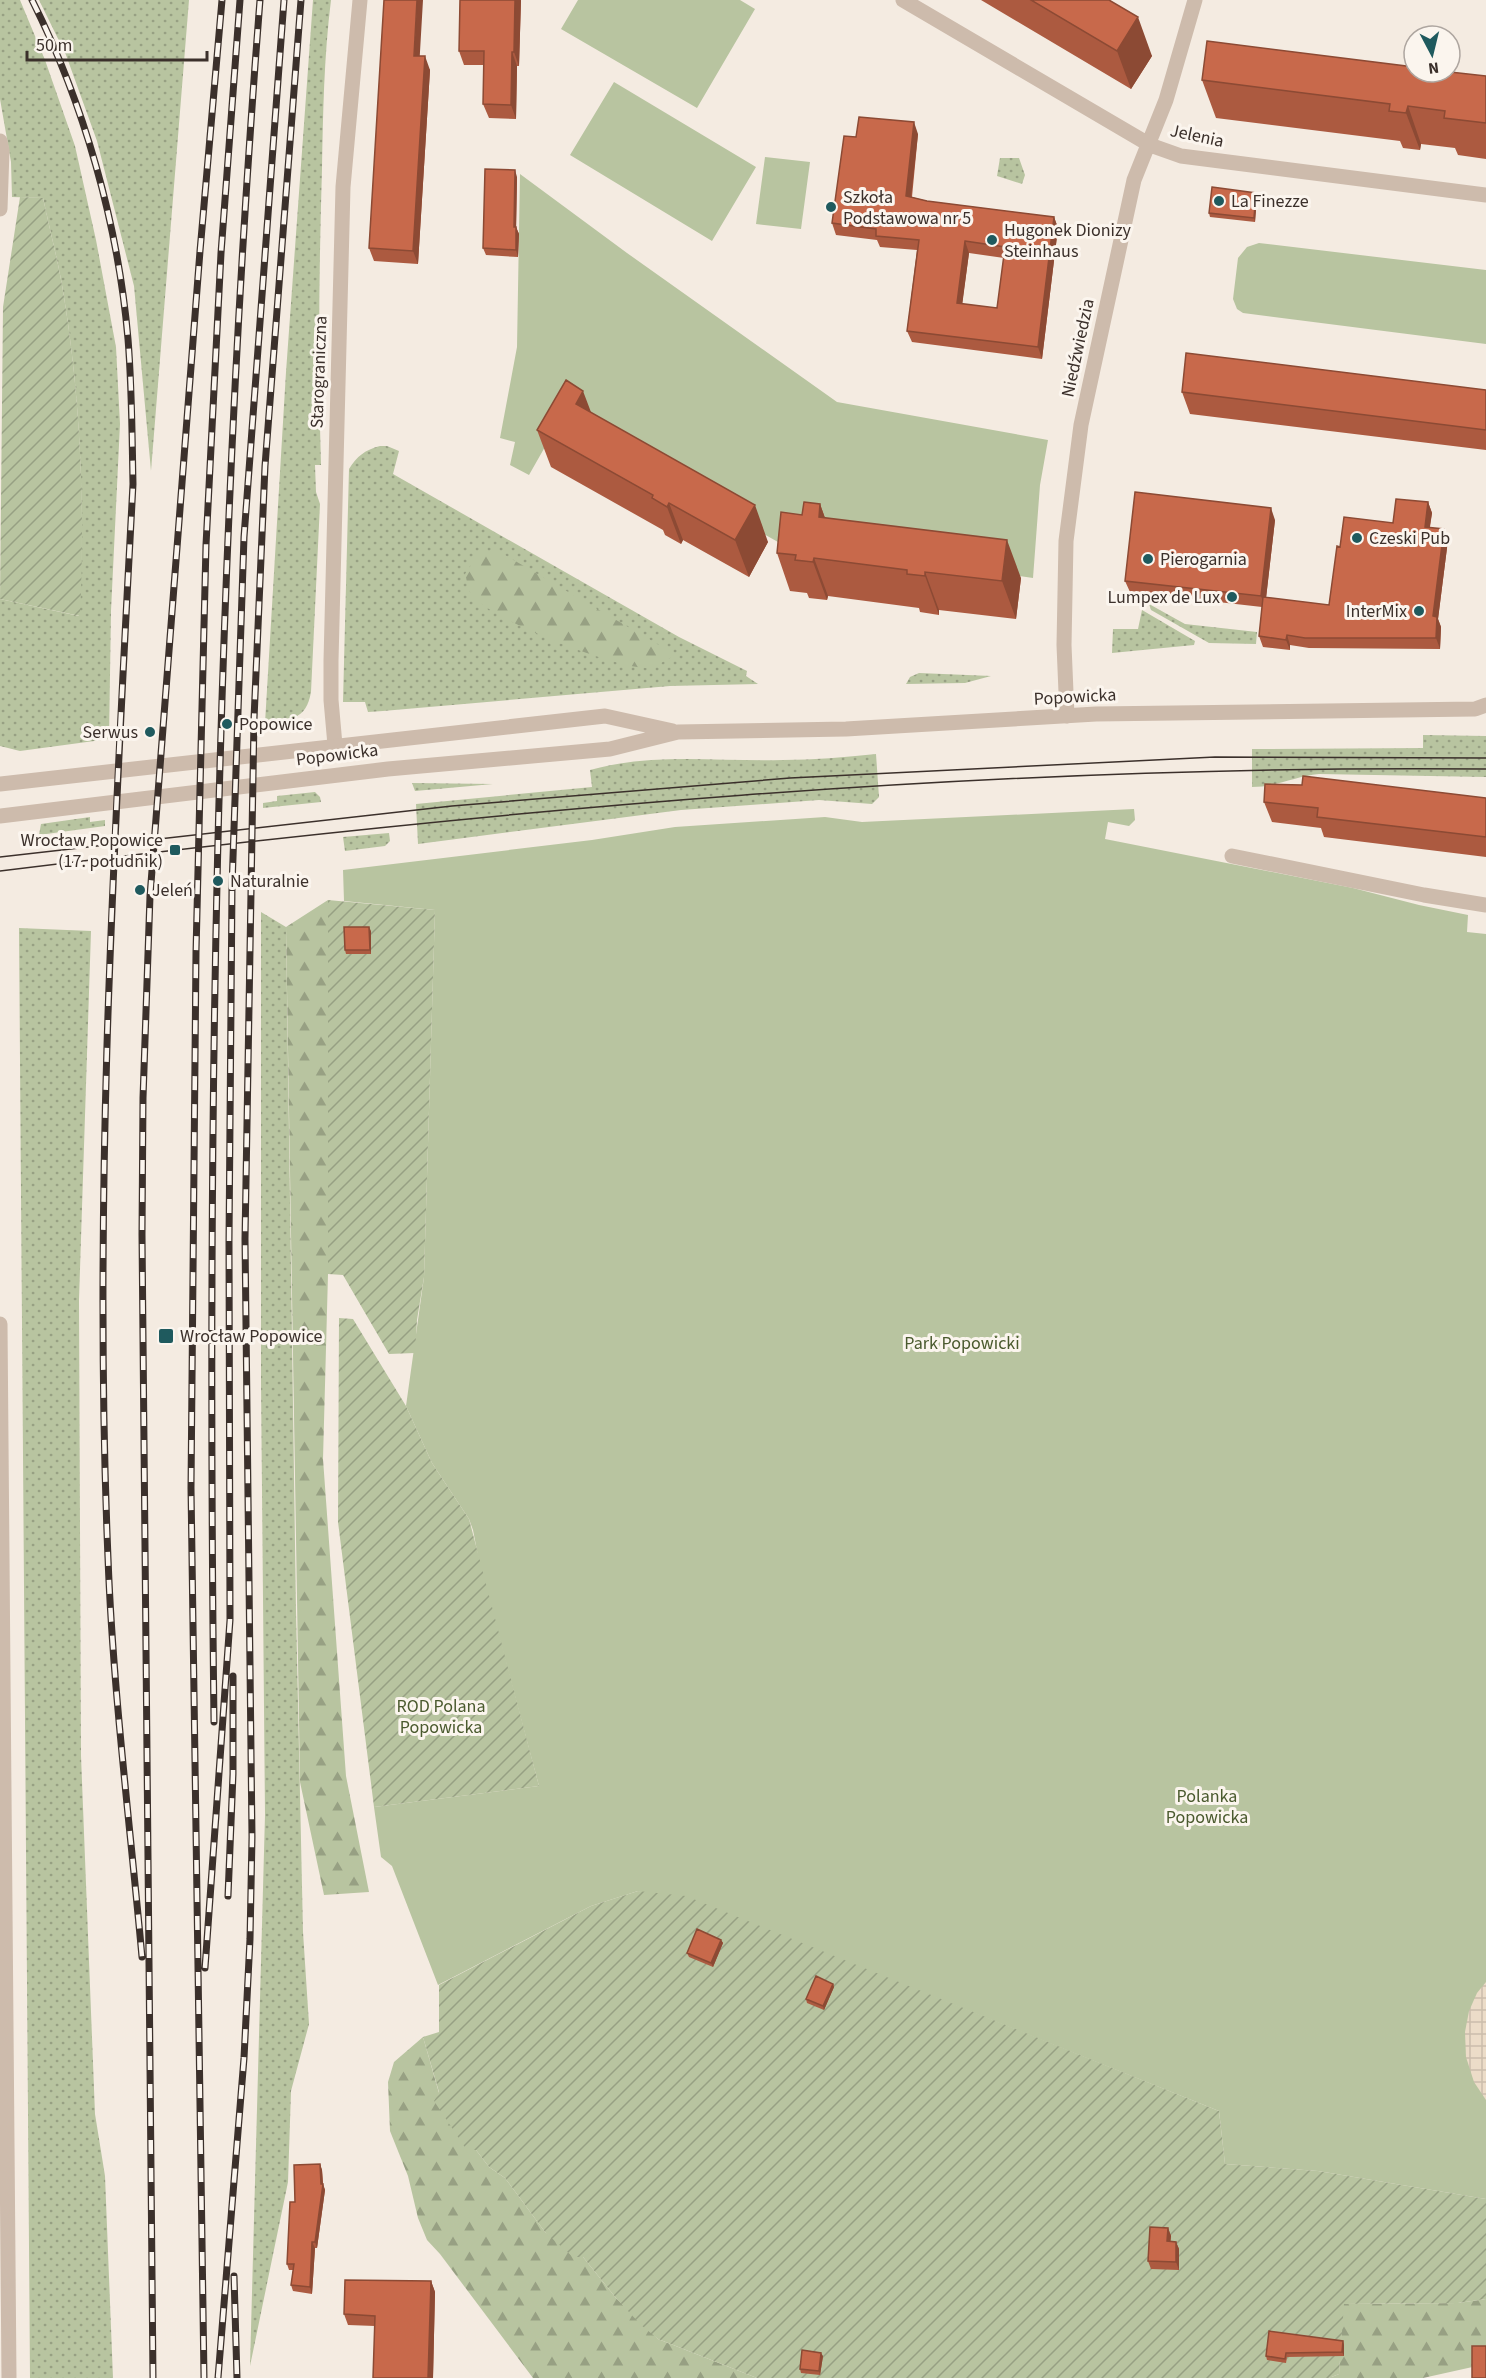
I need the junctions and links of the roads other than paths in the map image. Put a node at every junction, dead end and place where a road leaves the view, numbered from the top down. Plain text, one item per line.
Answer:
1 (360, 0) edge
2 (903, 0) edge
3 (1195, 0) edge
4 (0, 141) edge
5 (1150, 145) junction
6 (1486, 195) edge
7 (0, 209) edge
8 (1482, 709) edge
9 (1067, 716) junction
10 (678, 732) junction
11 (335, 746) junction
12 (0, 784) edge
13 (0, 816) edge
14 (1232, 856) dead end
15 (1486, 905) edge
16 (0, 1324) edge
17 (9, 2378) edge

1 - 11 street, Starograniczna
2 - 5 street, Jelenia
3 - 5 street, Niedźwiedzia
4 - 7 street
5 - 6 street, Jelenia
5 - 9 street, Niedźwiedzia
8 - 9 street, Popowicka
9 - 10 street, Popowicka
10 - 11 street, Popowicka
10 - 13 street, Popowicka
11 - 12 street, Popowicka
14 - 15 street
16 - 17 street

